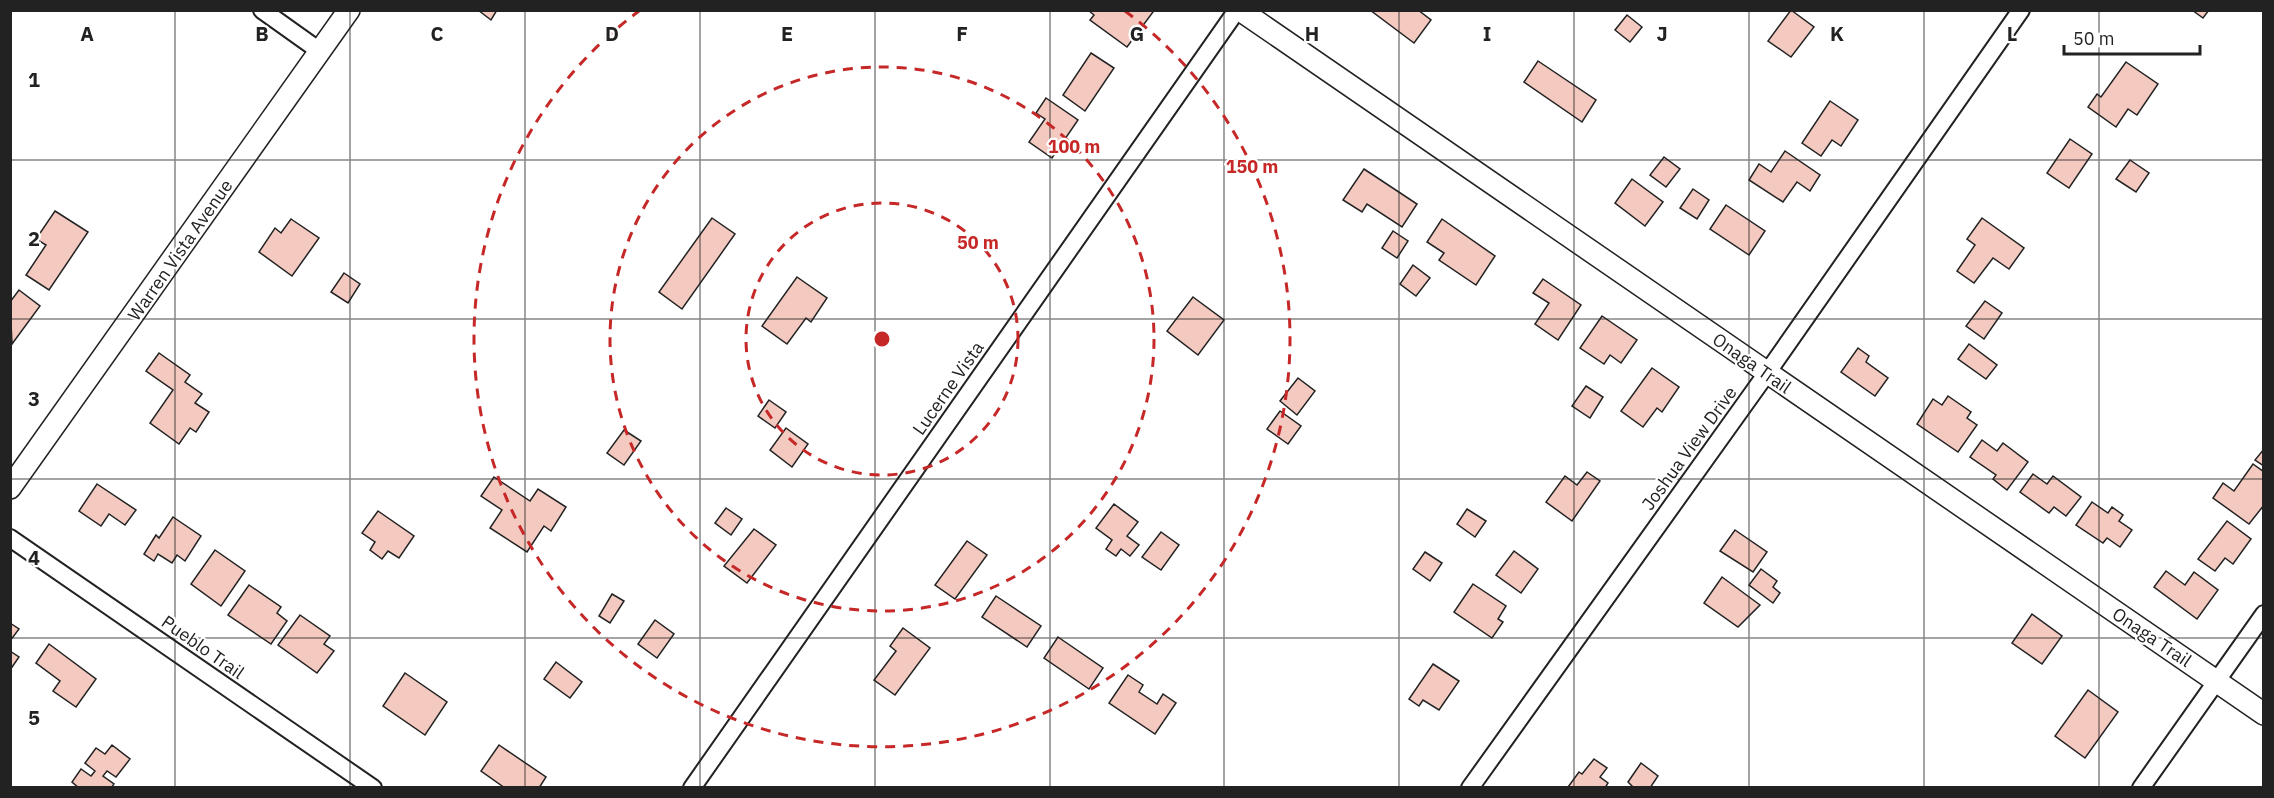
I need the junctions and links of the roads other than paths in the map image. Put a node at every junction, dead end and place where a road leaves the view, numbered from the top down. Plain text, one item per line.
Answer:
1 (262, 10) edge
2 (349, 10) edge
3 (1238, 10) edge
4 (2021, 10) edge
5 (321, 52) junction
6 (1767, 373) junction
7 (11, 485) edge
8 (10, 538) edge
9 (2264, 614) edge
10 (2216, 681) junction
11 (2264, 714) edge
12 (373, 788) edge
13 (692, 788) edge
14 (1470, 788) edge
15 (2141, 788) edge

1 - 5 street
2 - 5 street, Warren Vista Avenue
3 - 6 street, Onaga Trail
3 - 13 street, Lucerne Vista
4 - 6 street, Joshua View Drive
5 - 7 street, Warren Vista Avenue
6 - 10 street, Onaga Trail
6 - 14 street, Joshua View Drive
8 - 12 street, Pueblo Trail
9 - 10 street
10 - 11 street, Onaga Trail
10 - 15 street

